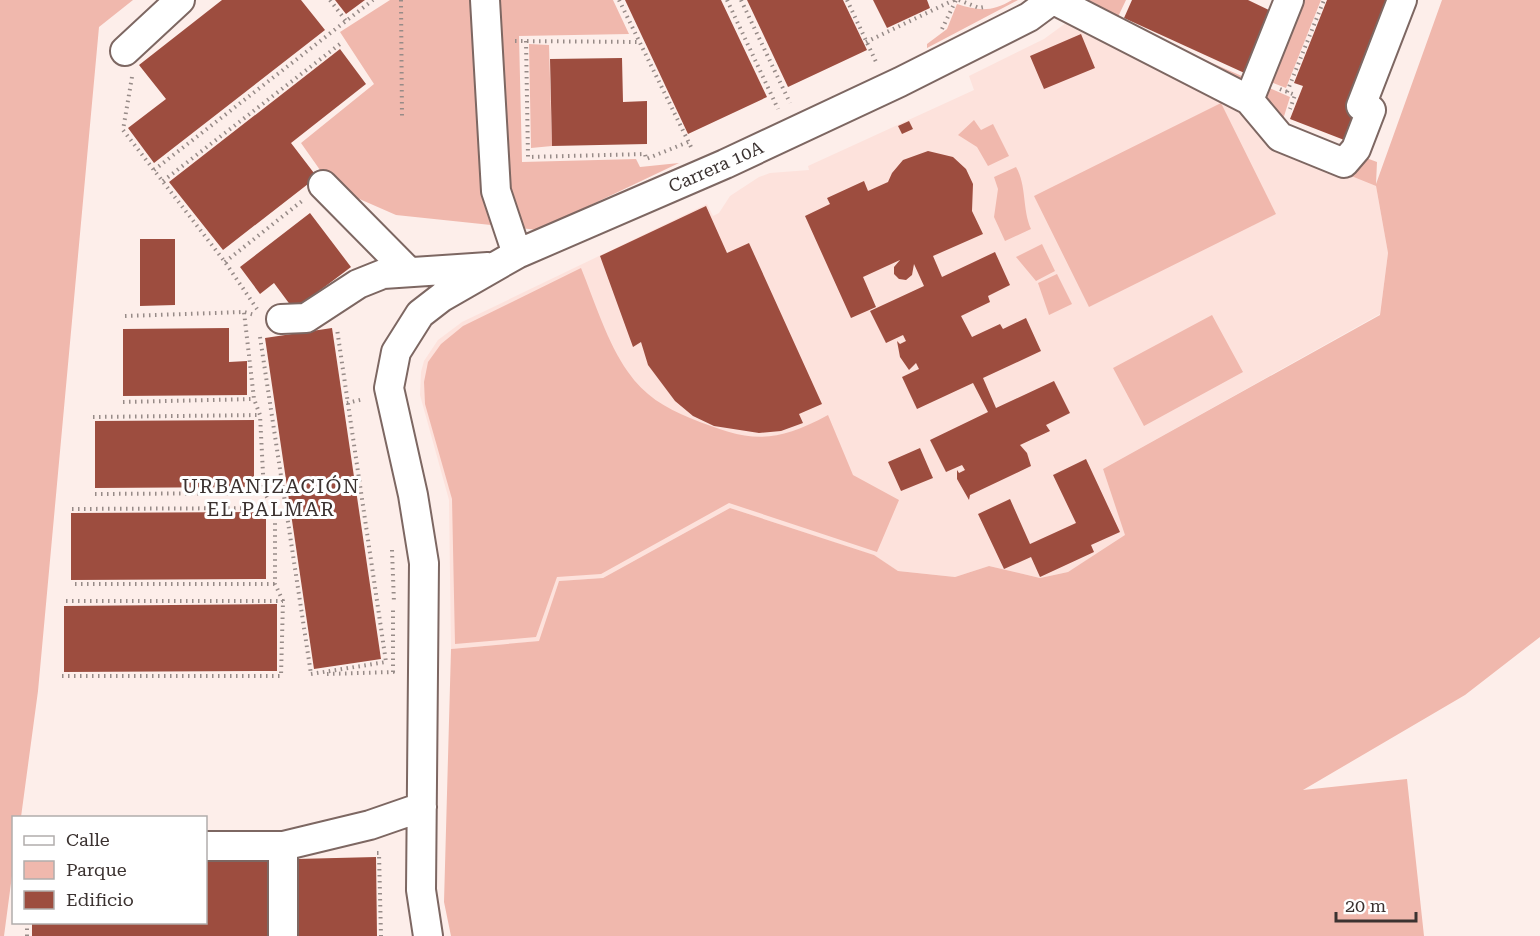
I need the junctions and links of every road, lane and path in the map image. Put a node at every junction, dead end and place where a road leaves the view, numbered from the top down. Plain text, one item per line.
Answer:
1 (180, 0) edge
2 (330, 0) edge
3 (373, 0) edge
4 (401, 0) edge
5 (485, 0) edge
6 (619, 0) edge
7 (727, 0) edge
8 (741, 0) edge
9 (847, 0) edge
10 (954, 0) edge
11 (959, 0) edge
12 (1053, 0) edge
13 (1289, 0) edge
14 (1324, 0) edge
15 (1402, 0) edge
16 (988, 7) dead end
17 (346, 21) junction
18 (506, 41) dead end
19 (526, 41) junction
20 (640, 42) junction
21 (866, 42) junction
22 (340, 44) dead end
23 (125, 51) dead end
24 (877, 64) dead end
25 (1287, 92) dead end
26 (129, 95) dead end
27 (1249, 100) junction
28 (790, 103) dead end
29 (779, 110) dead end
30 (402, 117) dead end
31 (688, 142) junction
32 (691, 150) dead end
33 (154, 170) junction
34 (163, 181) junction
35 (323, 185) joint
36 (506, 260) junction
37 (225, 262) junction
38 (409, 272) junction
39 (125, 316) dead end
40 (283, 317) junction
41 (254, 399) junction
42 (123, 402) dead end
43 (348, 403) junction
44 (369, 409) dead end
45 (260, 415) junction
46 (93, 417) dead end
47 (264, 493) junction
48 (95, 494) dead end
49 (274, 508) junction
50 (72, 509) dead end
51 (392, 544) dead end
52 (75, 584) dead end
53 (275, 584) junction
54 (66, 601) dead end
55 (283, 601) junction
56 (311, 674) junction
57 (63, 676) dead end
58 (422, 807) junction
59 (207, 846) edge
60 (283, 846) junction
61 (379, 853) dead end
62 (284, 936) edge
63 (381, 936) edge
64 (428, 936) edge

1 - 23 street
2 - 17 path
3 - 17 path
4 - 30 path
5 - 36 street
6 - 20 path
7 - 29 path
8 - 28 path
9 - 21 path
10 - 21 path
11 - 16 path
12 - 27 street
12 - 36 street, Carrera 10A
13 - 27 street
14 - 25 path
15 - 27 street
17 - 33 path
18 - 19 path
19 - 20 path
19 - 31 path
20 - 31 path
21 - 24 path
22 - 34 path
26 - 33 path
31 - 32 path
33 - 34 path
34 - 37 path
35 - 37 path
35 - 38 street
36 - 38 street
36 - 58 street, Carrera 10A
37 - 40 path
38 - 40 street
39 - 41 path
40 - 43 path
40 - 56 path
41 - 42 path
41 - 45 path
43 - 44 path
43 - 56 path
45 - 46 path
45 - 47 path
47 - 48 path
47 - 49 path
49 - 50 path
49 - 53 path
51 - 56 path
52 - 53 path
53 - 55 path
54 - 55 path
55 - 57 path
58 - 60 street
58 - 64 street
59 - 60 street
60 - 62 street
61 - 63 path

